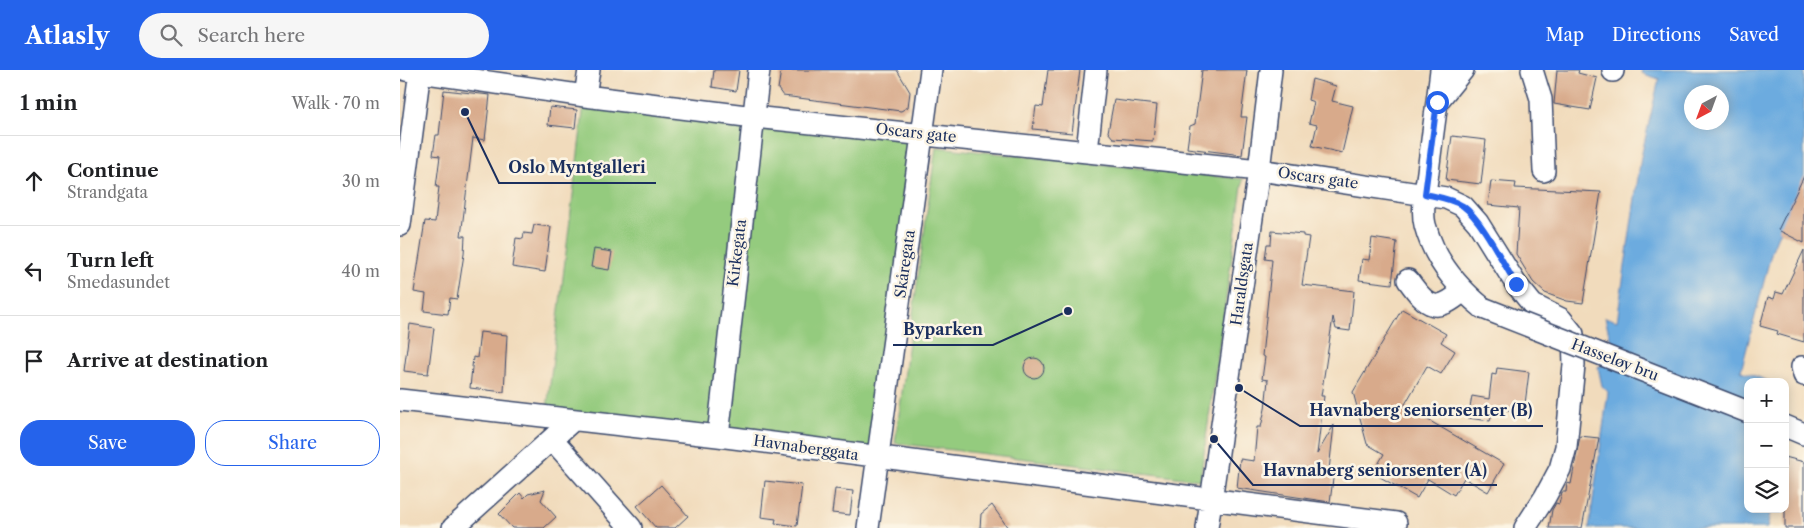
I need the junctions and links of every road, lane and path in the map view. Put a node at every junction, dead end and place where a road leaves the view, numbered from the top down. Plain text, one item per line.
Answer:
1 (589, 70) edge
2 (759, 70) edge
3 (931, 70) edge
4 (1096, 70) edge
5 (1271, 70) edge
6 (1441, 70) edge
7 (1463, 70) edge
8 (1532, 70) edge
9 (416, 71) edge
10 (585, 96) junction
11 (1437, 102) junction
12 (754, 117) junction
13 (923, 134) junction
14 (1087, 151) junction
15 (1259, 170) junction
16 (1544, 172) dead end
17 (1425, 194) junction
18 (400, 225) edge
19 (1408, 280) dead end
20 (1463, 291) junction
21 (400, 400) edge
22 (1744, 410) edge
23 (573, 420) junction
24 (1789, 428) edge
25 (1804, 434) edge
26 (718, 436) junction
27 (552, 439) junction
28 (878, 458) junction
29 (1212, 498) junction
30 (1396, 524) dead end
31 (453, 528) edge
32 (631, 528) edge
33 (868, 528) edge
34 (1207, 528) edge
35 (1524, 528) edge

1 - 10 street
2 - 12 street, Kirkegata
3 - 13 street, Skåregata
4 - 14 street
5 - 15 street, Haraldsgata
6 - 11 street, Hasseløy bru
7 - 11 street
8 - 16 street
9 - 10 street, Oscars gate
9 - 18 street
10 - 12 street, Oscars gate
11 - 17 street, Hasseløy bru
12 - 13 street, Oscars gate
12 - 26 street, Kirkegata
13 - 14 street, Oscars gate
13 - 28 street, Skåregata
14 - 15 street, Oscars gate
15 - 17 street, Oscars gate
15 - 29 street, Haraldsgata
17 - 20 street, Hasseløy bru
17 - 35 street, Oscars gate
19 - 20 street
20 - 22 street, Hasseløy bru, bridge
21 - 23 street, Havnaberggata
23 - 26 street, Havnaberggata
23 - 27 street
24 - 25 street
26 - 28 street, Havnaberggata
27 - 31 street
27 - 32 street
28 - 29 street, Havnaberggata
28 - 33 street, Skåregata
29 - 30 street, Havnaberggata
29 - 34 street, Haraldsgata

